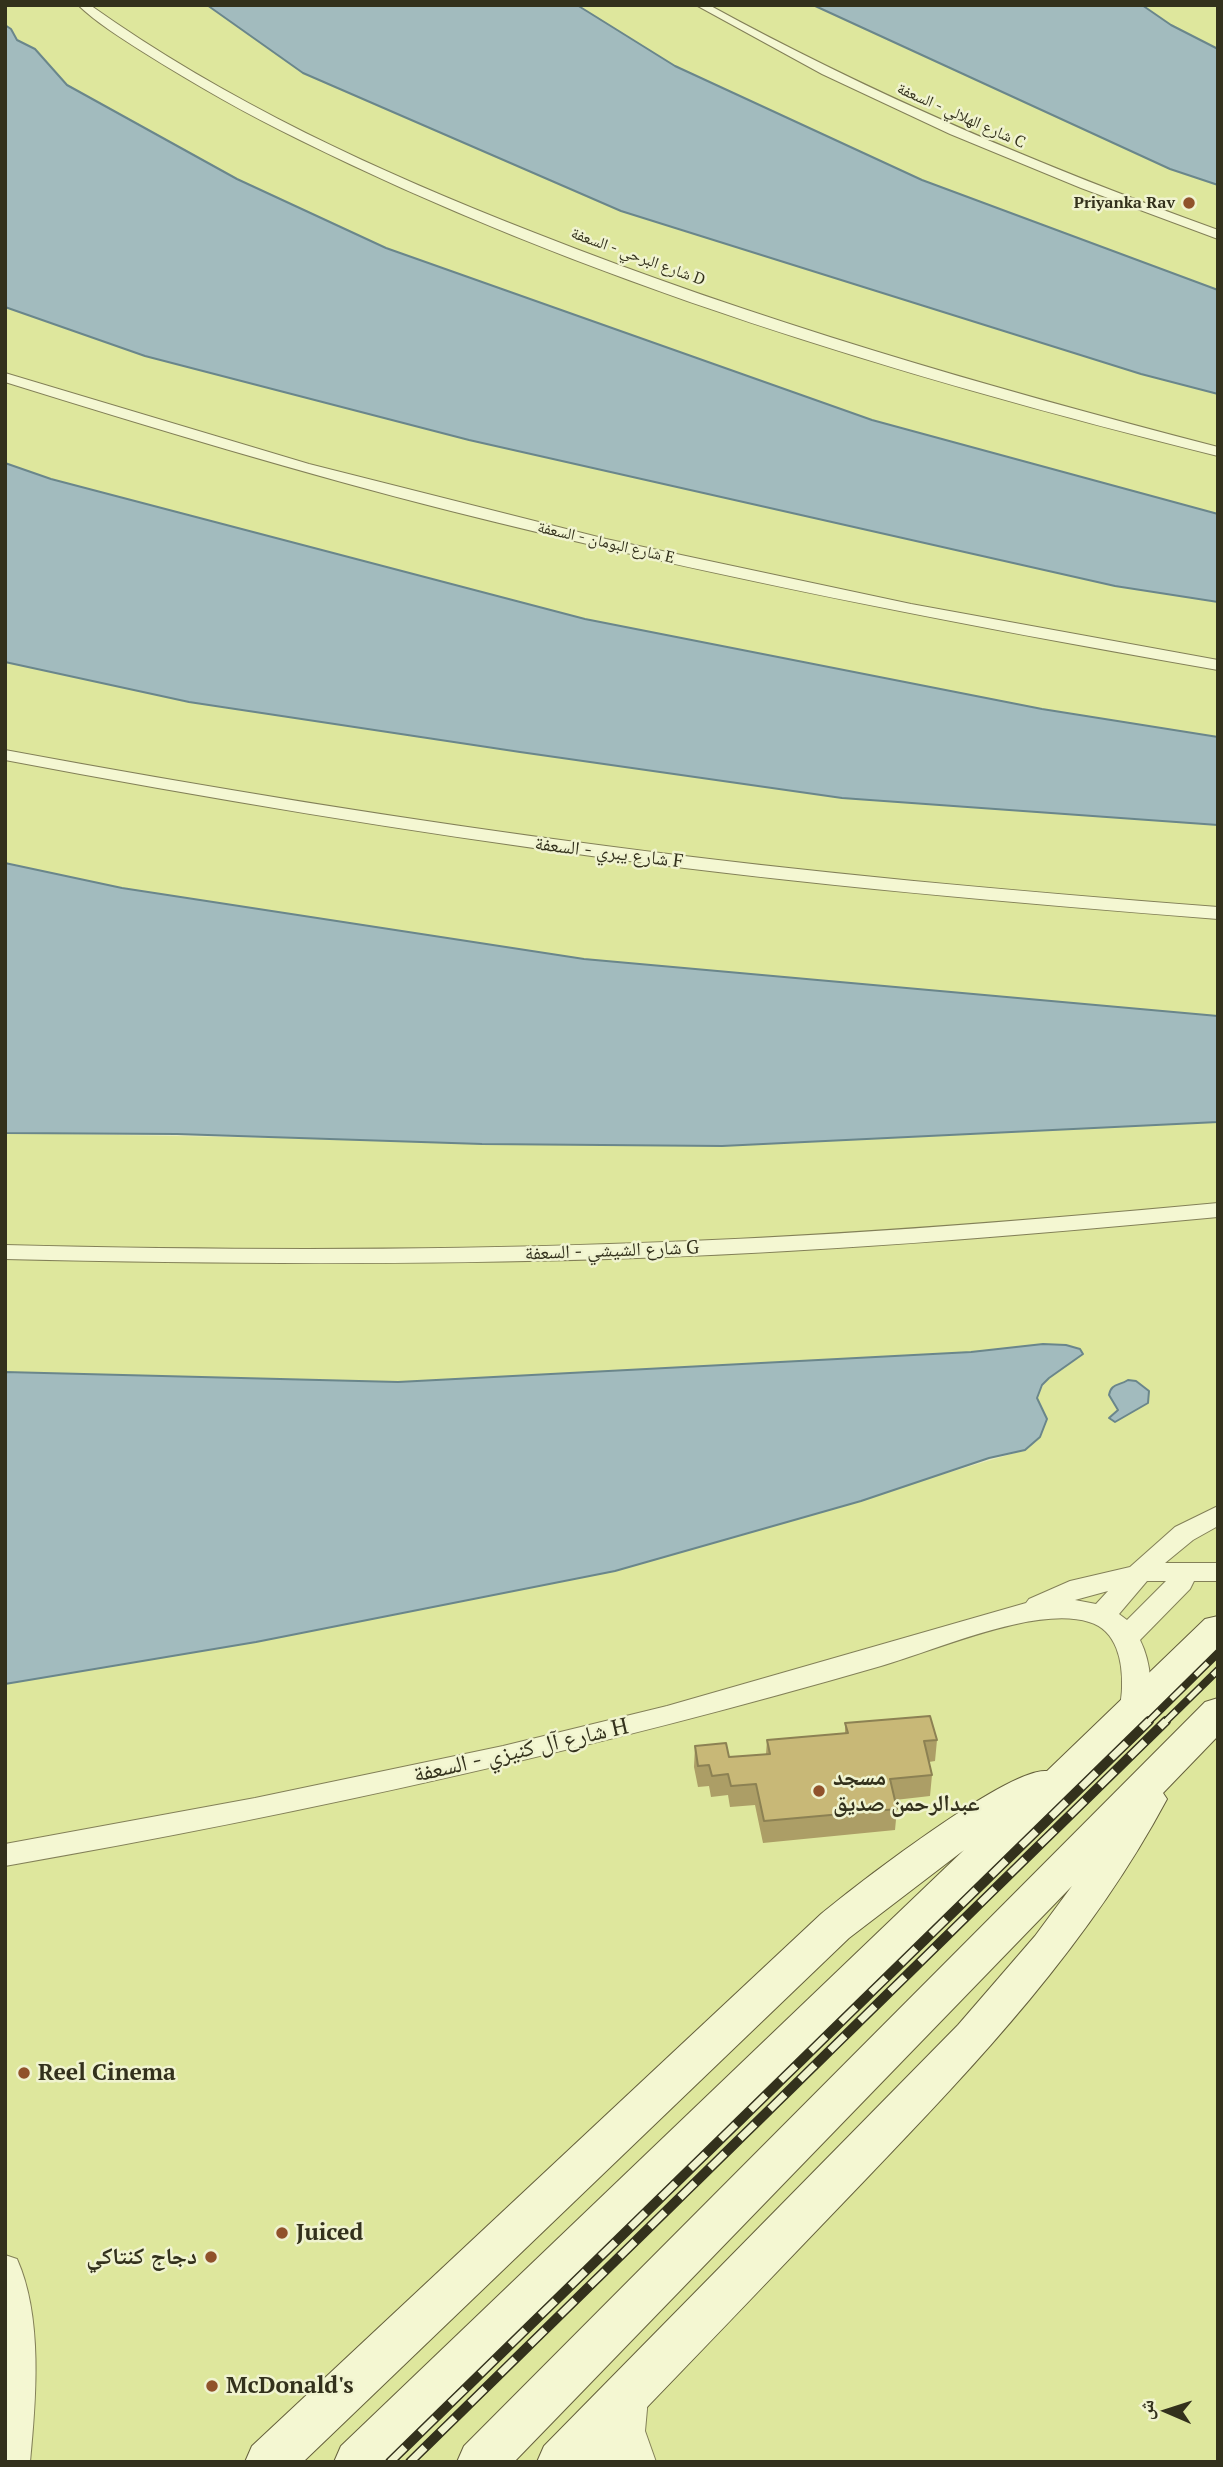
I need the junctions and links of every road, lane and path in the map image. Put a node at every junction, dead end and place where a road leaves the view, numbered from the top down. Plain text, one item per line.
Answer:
1 (83, 5) edge
2 (701, 5) edge
3 (1218, 236) edge
4 (5, 377) edge
5 (1218, 452) edge
6 (1218, 665) edge
7 (5, 755) edge
8 (1218, 913) edge
9 (1218, 1210) edge
10 (5, 1252) edge
11 (1218, 1515) edge
12 (1218, 1572) edge
13 (1138, 1574) junction
14 (1181, 1582) junction
15 (1218, 1584) edge
16 (1028, 1612) junction
17 (1103, 1615) junction
18 (1218, 1629) edge
19 (1125, 1637) junction
20 (1133, 1710) junction
21 (1218, 1712) edge
22 (1218, 1738) edge
23 (1171, 1758) junction
24 (1072, 1770) junction
25 (5, 1855) edge
26 (5, 2270) edge
27 (634, 2389) junction
28 (13, 2462) edge
29 (268, 2462) edge
30 (358, 2462) edge
31 (481, 2462) edge
32 (563, 2462) edge
33 (630, 2462) edge
34 (639, 2462) edge

1 - 5 street, شارع البرحي - السعفة D
2 - 3 street, شارع الهلالي - السعفة C
4 - 6 street, شارع البومان - السعفة E
7 - 8 street, شارع يبري - السعفة F
9 - 10 street, شارع الشيشي - السعفة G
11 - 13 street
12 - 13 street, شارع آل كنيزي - السعفة H
13 - 14 street
13 - 16 street, شارع آل كنيزي - السعفة H
13 - 17 street
14 - 15 street
14 - 19 street
16 - 17 street, شارع آل كنيزي - السعفة H
16 - 25 street, شارع آل كنيزي - السعفة H
17 - 19 street
18 - 20 main road
19 - 20 street
20 - 24 main road
21 - 23 main road
22 - 23 street
23 - 27 main road
23 - 31 main road
24 - 29 main road
24 - 30 main road
26 - 28 street
27 - 32 main road
27 - 34 street
32 - 33 street

